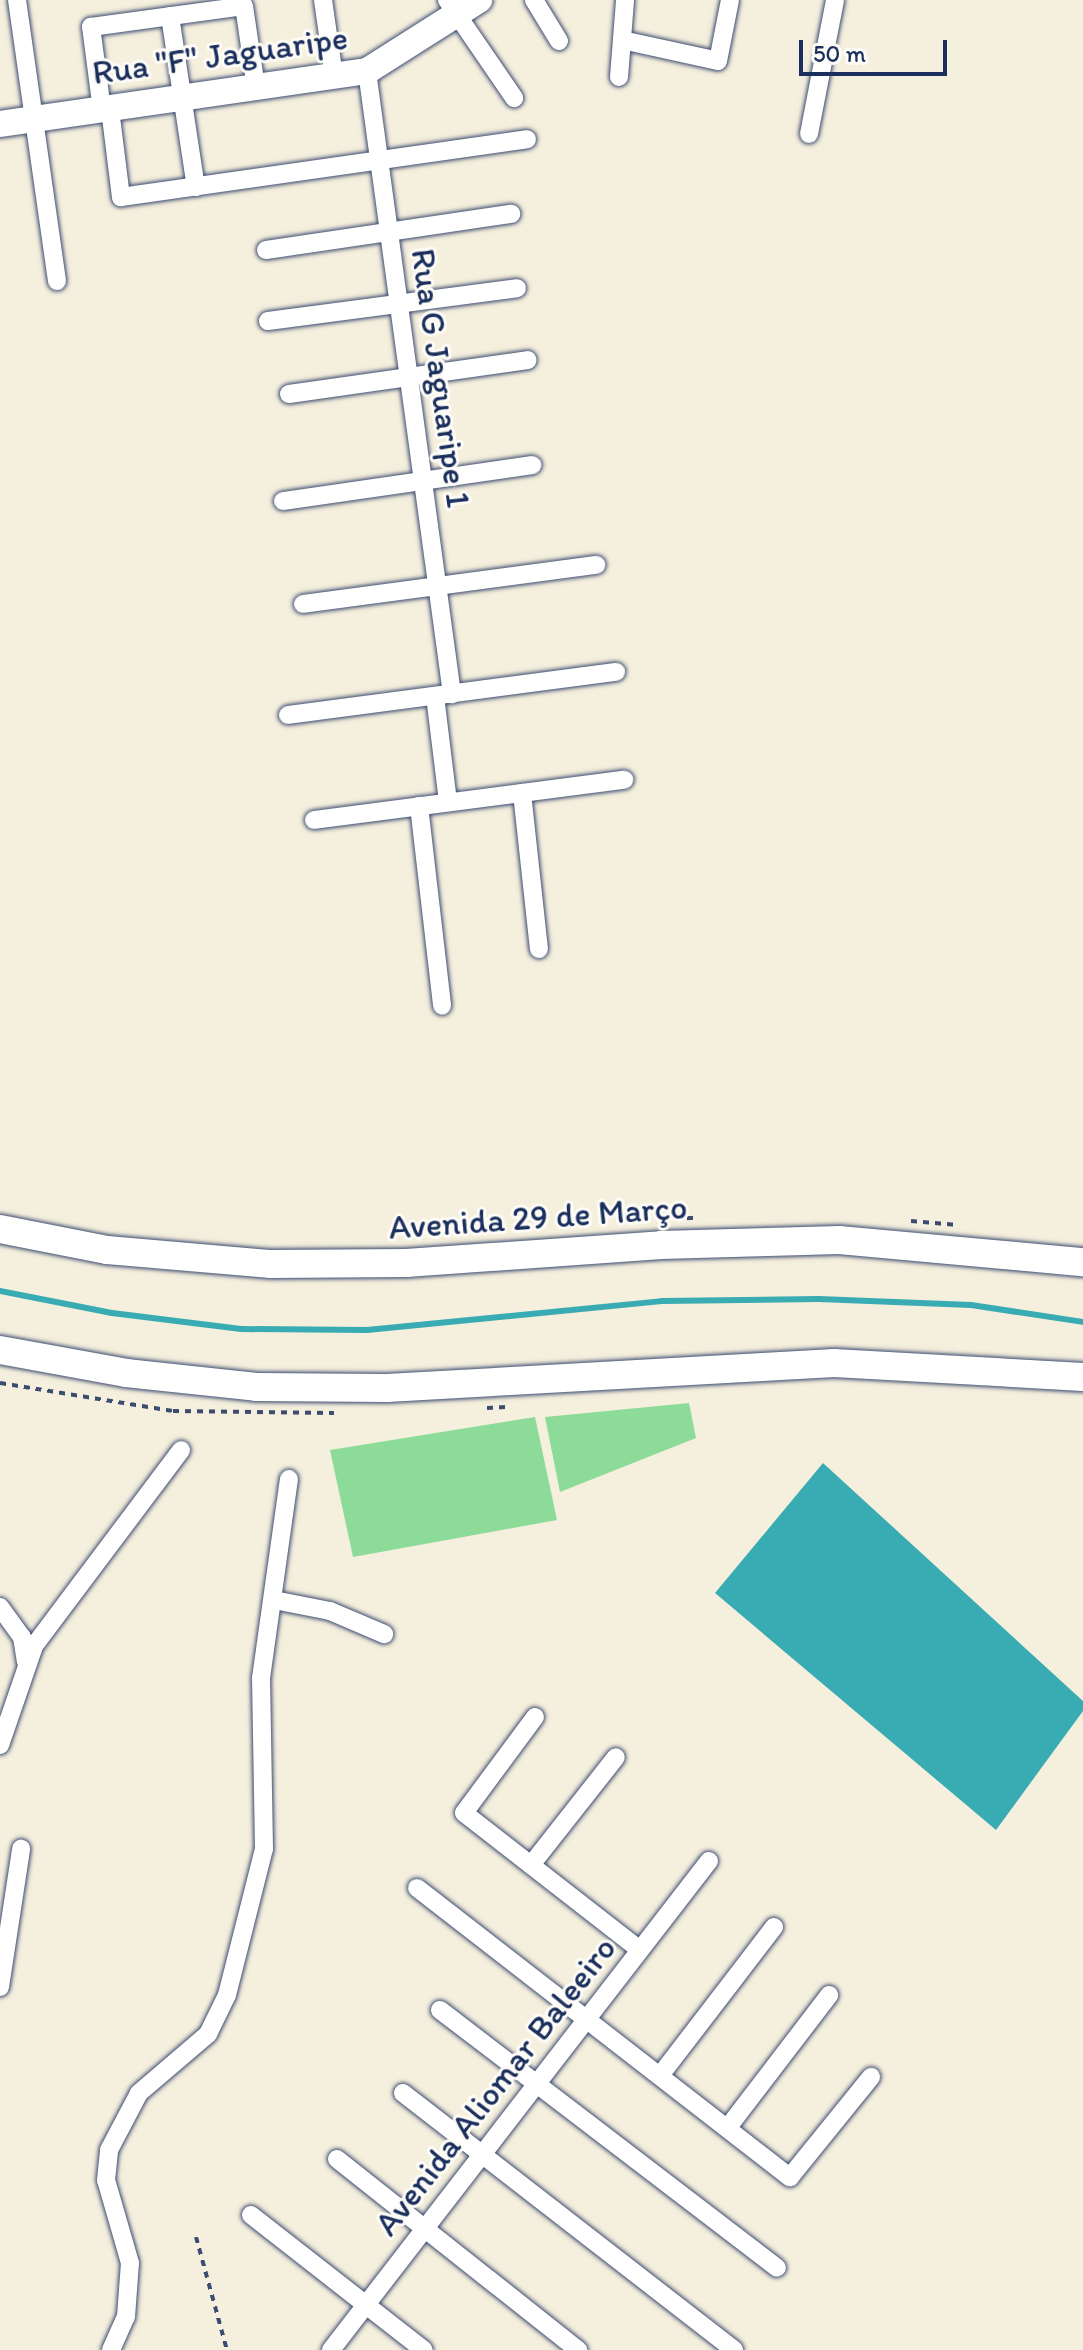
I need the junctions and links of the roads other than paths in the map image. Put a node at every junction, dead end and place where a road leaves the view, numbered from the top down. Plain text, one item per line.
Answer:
1 (17, 0) edge
2 (323, 0) edge
3 (479, 0) edge
4 (534, 0) edge
5 (625, 0) edge
6 (730, 0) edge
7 (835, 0) edge
8 (452, 7) edge
9 (170, 16) junction
10 (622, 40) junction
11 (559, 41) dead end
12 (367, 71) junction
13 (334, 76) junction
14 (619, 77) dead end
15 (256, 87) junction
16 (183, 98) junction
17 (514, 98) dead end
18 (106, 109) junction
19 (33, 119) junction
20 (0, 124) edge
21 (809, 134) dead end
22 (527, 139) dead end
23 (379, 161) junction
24 (196, 187) junction
25 (511, 214) dead end
26 (388, 233) junction
27 (266, 250) dead end
28 (57, 281) dead end
29 (517, 288) dead end
30 (399, 305) junction
31 (268, 321) dead end
32 (528, 360) dead end
33 (408, 377) junction
34 (289, 394) dead end
35 (532, 465) dead end
36 (423, 481) junction
37 (283, 501) dead end
38 (596, 565) dead end
39 (438, 586) junction
40 (303, 604) dead end
41 (616, 672) dead end
42 (443, 695) junction
43 (288, 715) dead end
44 (624, 780) dead end
45 (522, 793) junction
46 (448, 802) junction
47 (419, 806) junction
48 (314, 820) dead end
49 (539, 949) dead end
50 (442, 1006) dead end
51 (0, 1229) edge
52 (1083, 1262) edge
53 (0, 1350) edge
54 (1083, 1377) edge
55 (181, 1450) dead end
56 (289, 1479) dead end
57 (274, 1600) junction
58 (0, 1607) edge
59 (384, 1634) dead end
60 (26, 1662) junction
61 (535, 1717) dead end
62 (0, 1745) edge
63 (616, 1757) dead end
64 (21, 1849) dead end
65 (709, 1861) dead end
66 (531, 1865) junction
67 (417, 1888) dead end
68 (774, 1927) dead end
69 (640, 1950) junction
70 (0, 1987) edge
71 (829, 1995) dead end
72 (440, 2010) dead end
73 (587, 2017) junction
74 (662, 2073) junction
75 (871, 2077) dead end
76 (536, 2082) junction
77 (403, 2093) dead end
78 (729, 2126) junction
79 (484, 2154) junction
80 (337, 2159) dead end
81 (251, 2215) dead end
82 (427, 2228) junction
83 (777, 2268) dead end
84 (367, 2304) junction
85 (111, 2350) edge
86 (331, 2350) edge
87 (424, 2350) edge
88 (578, 2350) edge
89 (734, 2350) edge

1 - 19 street
2 - 13 street
3 - 8 main road, Rua "F" Jaguaripe
4 - 11 street
5 - 10 street
6 - 10 street
7 - 21 street
8 - 12 main road, Rua "F" Jaguaripe
8 - 17 street
9 - 15 street
9 - 16 street
9 - 18 street
10 - 14 street
12 - 13 main road, Rua "F" Jaguaripe
12 - 23 street, Rua G Jaguaripe 1
13 - 15 main road, Rua "F" Jaguaripe
15 - 16 main road, Rua "F" Jaguaripe
16 - 18 main road, Rua "F" Jaguaripe
16 - 24 street
18 - 19 main road, Rua "F" Jaguaripe
18 - 24 street
19 - 20 main road, Rua "F" Jaguaripe
19 - 28 street
22 - 23 street
23 - 24 street
23 - 26 street, Rua G Jaguaripe 1
25 - 26 street
26 - 27 street
26 - 30 street, Rua G Jaguaripe 1
29 - 30 street
30 - 31 street
30 - 33 street, Rua G Jaguaripe 1
32 - 33 street
33 - 34 street
33 - 36 street, Rua G Jaguaripe 1
35 - 36 street
36 - 37 street
36 - 39 street, Rua G Jaguaripe 1
38 - 39 street
39 - 40 street
39 - 42 street, Rua G Jaguaripe 1
41 - 42 street
42 - 43 street
42 - 46 street, Rua G Jaguaripe 1
44 - 45 street
45 - 46 street
45 - 49 street
46 - 47 street
47 - 48 street
47 - 50 street
51 - 52 main road, Avenida 29 de Março
53 - 54 main road
55 - 60 street
56 - 57 street
57 - 59 street
57 - 85 street
58 - 60 street
60 - 62 street
61 - 66 street
63 - 66 street
64 - 70 street
65 - 69 street, Avenida Aliomar Baleeiro
66 - 69 street
67 - 73 street
68 - 74 street
69 - 73 street, Avenida Aliomar Baleeiro
71 - 78 street
72 - 76 street
73 - 74 street
73 - 76 street, Avenida Aliomar Baleeiro
74 - 78 street
75 - 78 street
76 - 79 street, Avenida Aliomar Baleeiro
76 - 83 street
77 - 79 street
79 - 82 street, Avenida Aliomar Baleeiro
79 - 89 street
80 - 82 street
81 - 84 street
82 - 84 street, Avenida Aliomar Baleeiro
82 - 88 street
84 - 86 street, Avenida Aliomar Baleeiro
84 - 87 street

